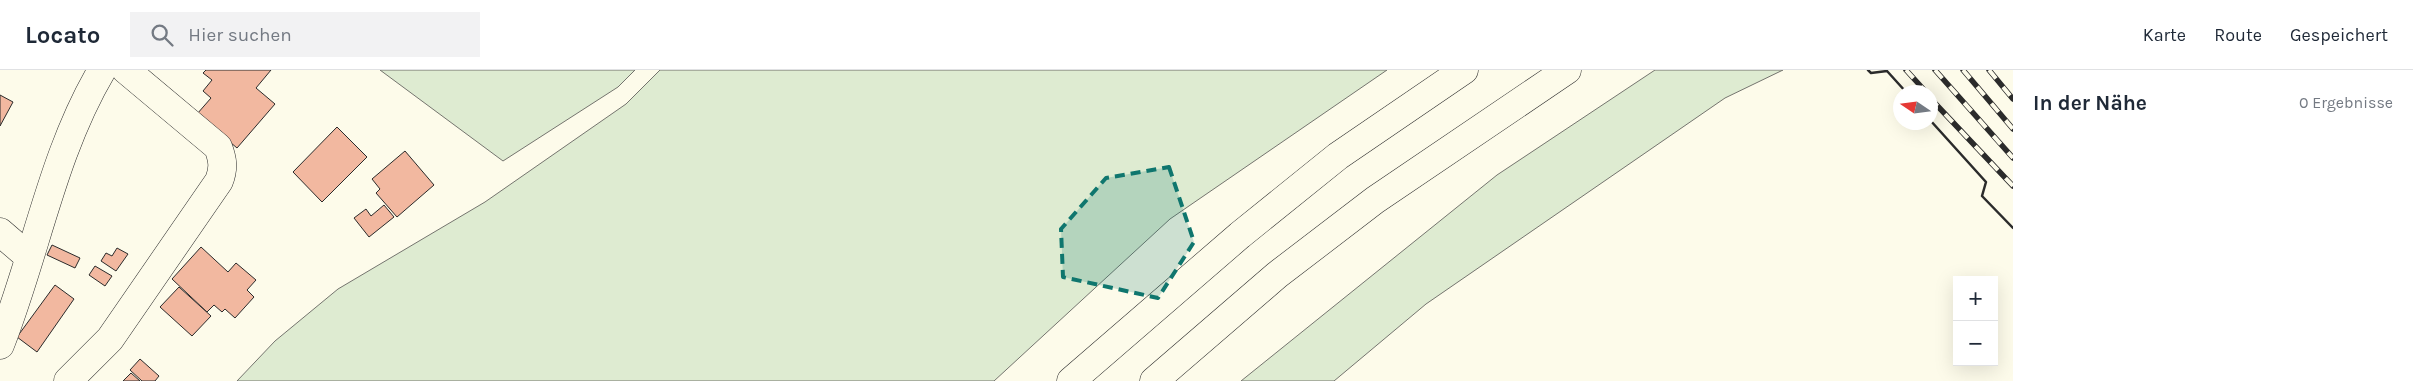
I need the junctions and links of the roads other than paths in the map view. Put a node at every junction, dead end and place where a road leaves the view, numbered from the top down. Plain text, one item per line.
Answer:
1 (102, 70) edge
2 (126, 70) edge
3 (1464, 70) edge
4 (1568, 70) edge
5 (0, 232) edge
6 (29, 256) junction
7 (0, 345) edge
8 (68, 381) edge
9 (1070, 381) edge
10 (1154, 381) edge

1 - 6 main road
2 - 8 main road
3 - 9 main road
4 - 10 main road
5 - 6 main road
6 - 7 main road

